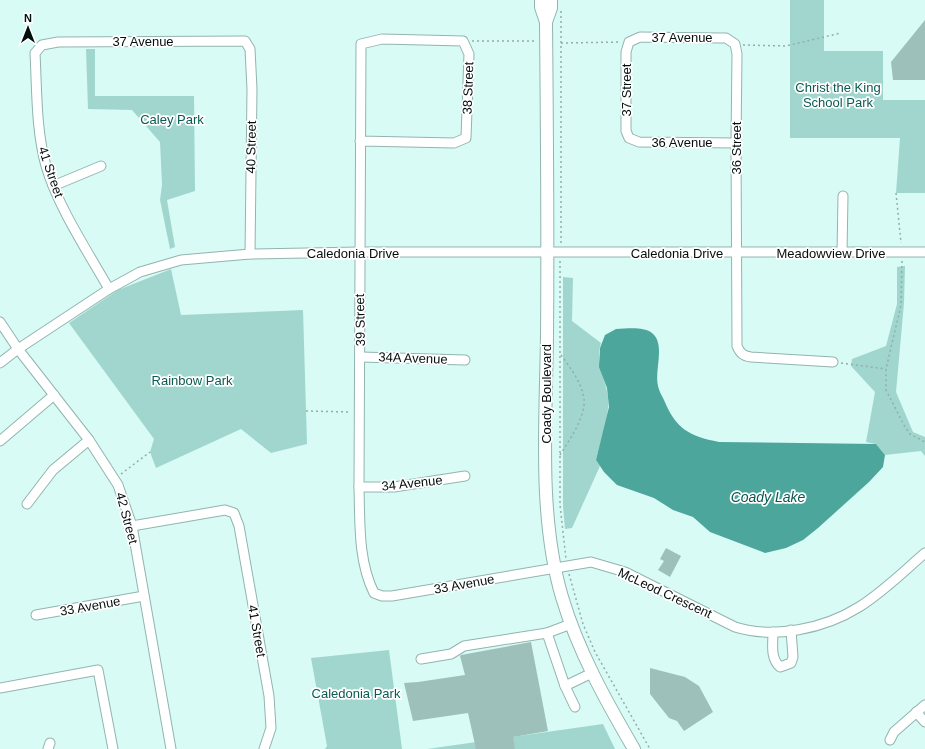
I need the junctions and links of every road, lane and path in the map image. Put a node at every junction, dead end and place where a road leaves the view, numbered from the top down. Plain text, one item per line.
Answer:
1 (541, 0) edge
2 (551, 0) edge
3 (561, 7) dead end
4 (546, 22) junction
5 (841, 33) dead end
6 (245, 41) joint
7 (462, 41) junction
8 (547, 42) junction
9 (628, 42) junction
10 (561, 43) junction
11 (735, 44) junction
12 (42, 45) joint
13 (629, 138) joint
14 (360, 142) junction
15 (736, 143) junction
16 (101, 166) dead end
17 (53, 186) junction
18 (896, 193) dead end
19 (843, 196) dead end
20 (359, 252) junction
21 (925, 252) edge
22 (548, 253) junction
23 (561, 253) junction
24 (736, 253) junction
25 (842, 253) junction
26 (902, 253) junction
27 (250, 254) junction
28 (109, 289) junction
29 (0, 322) edge
30 (18, 349) junction
31 (560, 353) junction
32 (361, 357) junction
33 (465, 360) dead end
34 (833, 362) joint
35 (0, 363) edge
36 (886, 369) junction
37 (54, 395) junction
38 (306, 411) dead end
39 (360, 412) junction
40 (0, 440) edge
41 (89, 440) junction
42 (925, 442) edge
43 (150, 452) dead end
44 (560, 455) junction
45 (465, 476) dead end
46 (114, 479) junction
47 (359, 487) junction
48 (27, 504) dead end
49 (132, 526) junction
50 (925, 553) edge
51 (561, 568) junction
52 (374, 593) joint
53 (144, 596) junction
54 (36, 615) dead end
55 (571, 624) junction
56 (791, 630) junction
57 (773, 632) junction
58 (547, 633) junction
59 (421, 659) dead end
60 (592, 673) junction
61 (565, 686) junction
62 (0, 688) edge
63 (925, 705) edge
64 (575, 707) dead end
65 (916, 712) junction
66 (925, 722) edge
67 (890, 740) dead end
68 (113, 749) edge
69 (171, 749) edge
70 (264, 749) edge
71 (634, 749) edge
72 (650, 749) edge

1 - 4 main road, Coady Boulevard
2 - 4 main road, Coady Boulevard
3 - 10 path
4 - 8 main road, Coady Boulevard
5 - 11 path
6 - 12 street, 37 Avenue
6 - 27 street, 40 Street
7 - 8 path
7 - 14 street, 39 Street
7 - 14 street, 38 Street
8 - 22 main road, Coady Boulevard
9 - 10 path
9 - 11 street, 37 Avenue
9 - 13 street, 37 Street
10 - 23 path
11 - 15 street, 36 Street
12 - 17 street, 41 Street
13 - 15 street, 36 Avenue
14 - 20 street, 39 Street
15 - 24 street, 36 Street
16 - 17 street
17 - 28 street, 41 Street
18 - 26 path
19 - 25 street
20 - 22 street, Caledonia Drive
20 - 27 street, Caledonia Drive
20 - 32 street, 39 Street
21 - 26 street, Meadowview Drive
22 - 23 street, Caledonia Drive
22 - 51 main road, Coady Boulevard
23 - 24 street, Caledonia Drive
23 - 31 path
24 - 25 street, Meadowview Drive
24 - 34 street, 36 Street
25 - 26 street, Meadowview Drive
26 - 36 path
27 - 28 street, Caledonia Drive
28 - 30 street, Caledonia Drive
29 - 30 street, 42 Street
30 - 35 street, Caledonia Drive
30 - 37 street, 42 Street
31 - 44 path
31 - 44 path
32 - 33 street, 34A Avenue
32 - 39 street, 39 Street
34 - 36 path
36 - 42 path
37 - 40 street
37 - 41 street, 42 Street
38 - 39 path
39 - 47 street, 39 Street
41 - 46 street, 42 Street
41 - 48 street
43 - 46 path
44 - 51 path
45 - 47 street, 34 Avenue
46 - 49 street, 42 Street
47 - 52 street, 39 Street
49 - 53 street, 42 Street
49 - 70 street, 41 Street
50 - 56 street, McLeod Crescent
51 - 52 street, 33 Avenue
51 - 55 main road, Coady Boulevard
51 - 57 street, McLeod Crescent
51 - 72 path
53 - 54 street, 33 Avenue
53 - 69 street, 42 Street
55 - 58 street
55 - 60 main road, Coady Boulevard
56 - 57 street, McLeod Crescent
56 - 57 street
58 - 59 street
58 - 61 street
60 - 61 street
60 - 71 main road, Coady Boulevard
61 - 64 street
62 - 68 street
63 - 65 street
65 - 66 street
65 - 67 street

